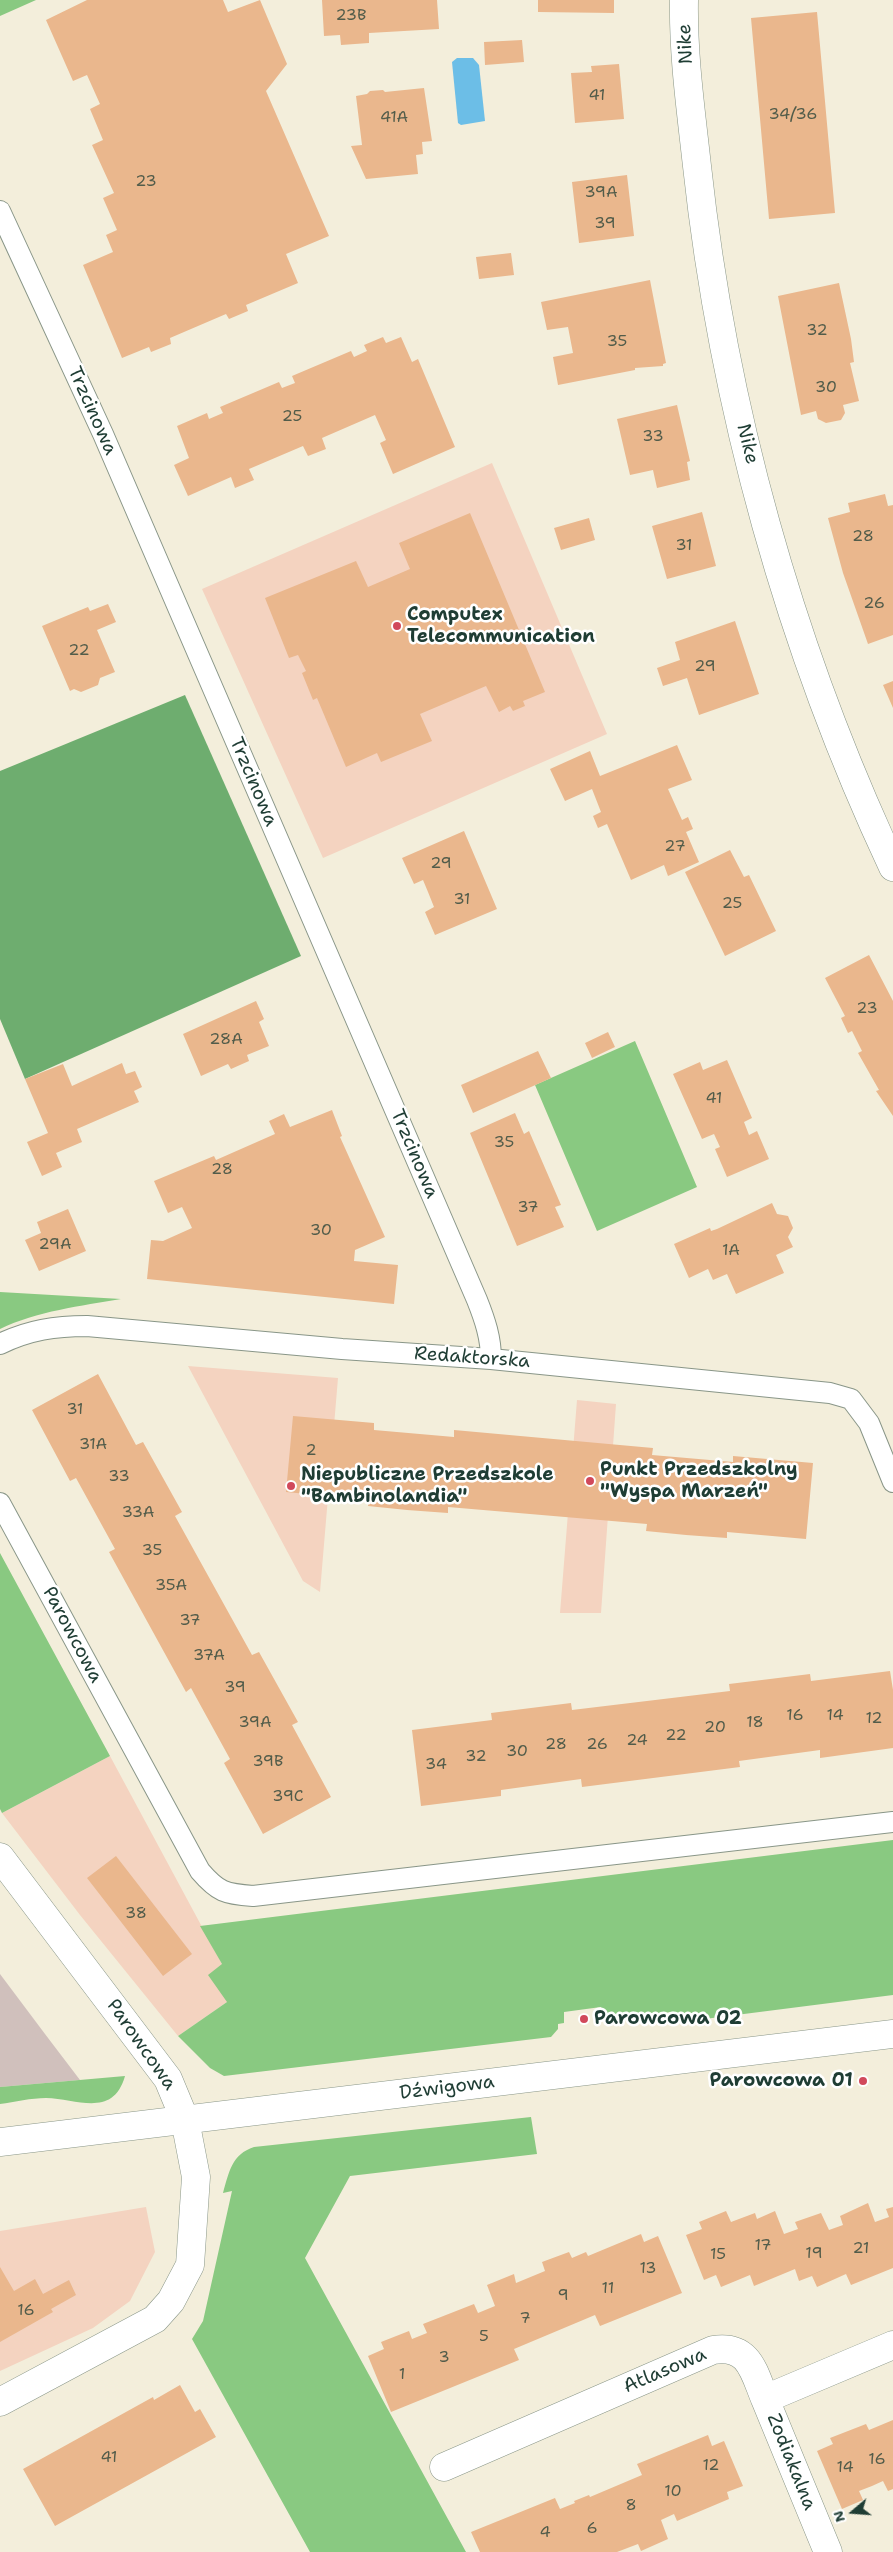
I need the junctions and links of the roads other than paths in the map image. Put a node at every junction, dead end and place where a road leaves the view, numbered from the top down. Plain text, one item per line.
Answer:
1 (684, 0) edge
2 (0, 211) edge
3 (893, 867) edge
4 (0, 1344) edge
5 (491, 1359) junction
6 (893, 1482) edge
7 (0, 1503) edge
8 (893, 1822) edge
9 (0, 1857) edge
10 (893, 2034) edge
11 (185, 2120) junction
12 (0, 2142) edge
13 (893, 2346) edge
14 (765, 2399) junction
15 (0, 2402) edge
16 (444, 2466) dead end
17 (828, 2552) edge

1 - 3 street, Nike
2 - 5 lane, Trzcinowa
4 - 5 lane, Redaktorska
5 - 6 lane, Redaktorska
7 - 8 lane, Parowcowa
9 - 11 street, Parowcowa
10 - 11 street, Dźwigowa
11 - 12 street, Dźwigowa
11 - 15 street, Parowcowa
13 - 14 street
14 - 16 street, Atlasowa
14 - 17 street, Zodiakalna

